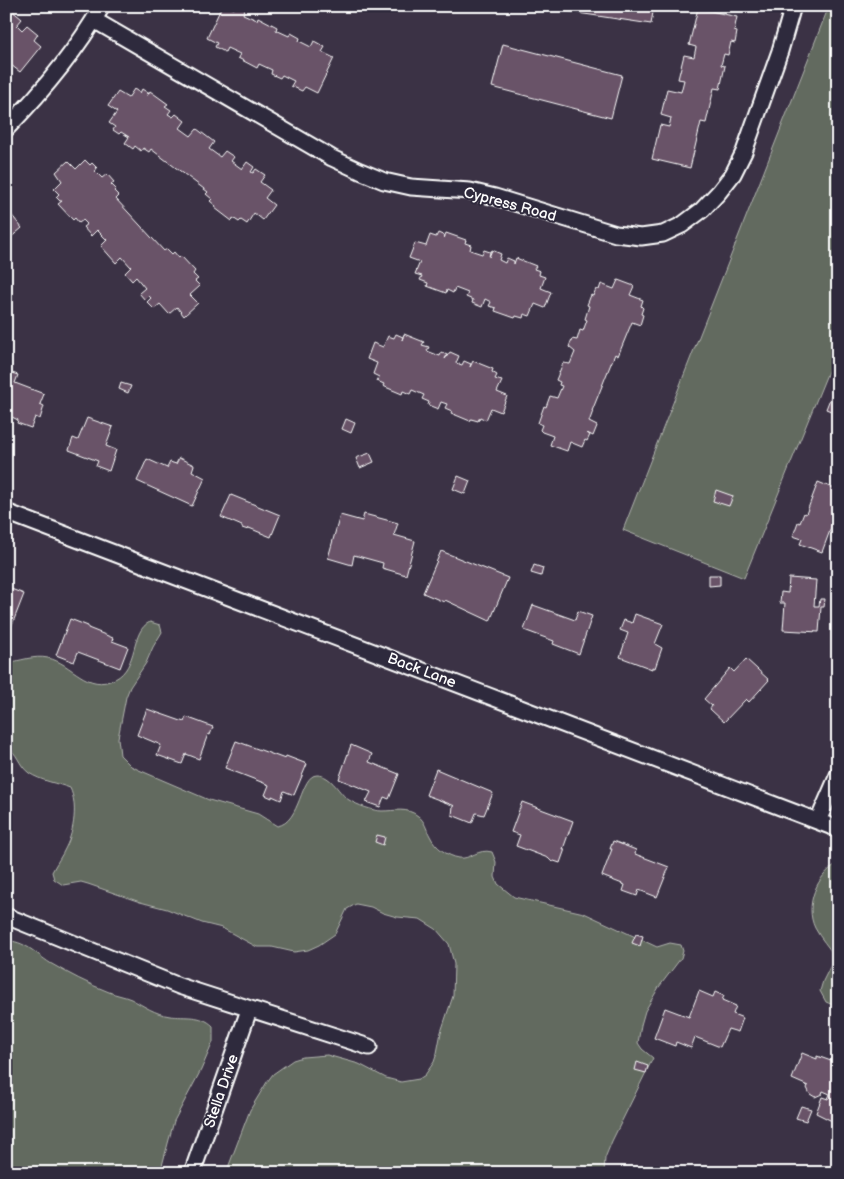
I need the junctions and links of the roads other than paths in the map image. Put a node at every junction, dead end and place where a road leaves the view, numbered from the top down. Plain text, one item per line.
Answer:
1 (102, 6) edge
2 (792, 6) edge
3 (94, 20) junction
4 (6, 128) edge
5 (6, 512) edge
6 (838, 775) edge
7 (818, 821) junction
8 (838, 829) edge
9 (6, 916) edge
10 (249, 1010) junction
11 (369, 1047) dead end
12 (192, 1173) edge

1 - 3 street
2 - 3 street, Cypress Road
3 - 4 street
5 - 7 street, Back Lane
6 - 7 street
7 - 8 street, Back Lane
9 - 10 street
10 - 11 street
10 - 12 street, Stella Drive

